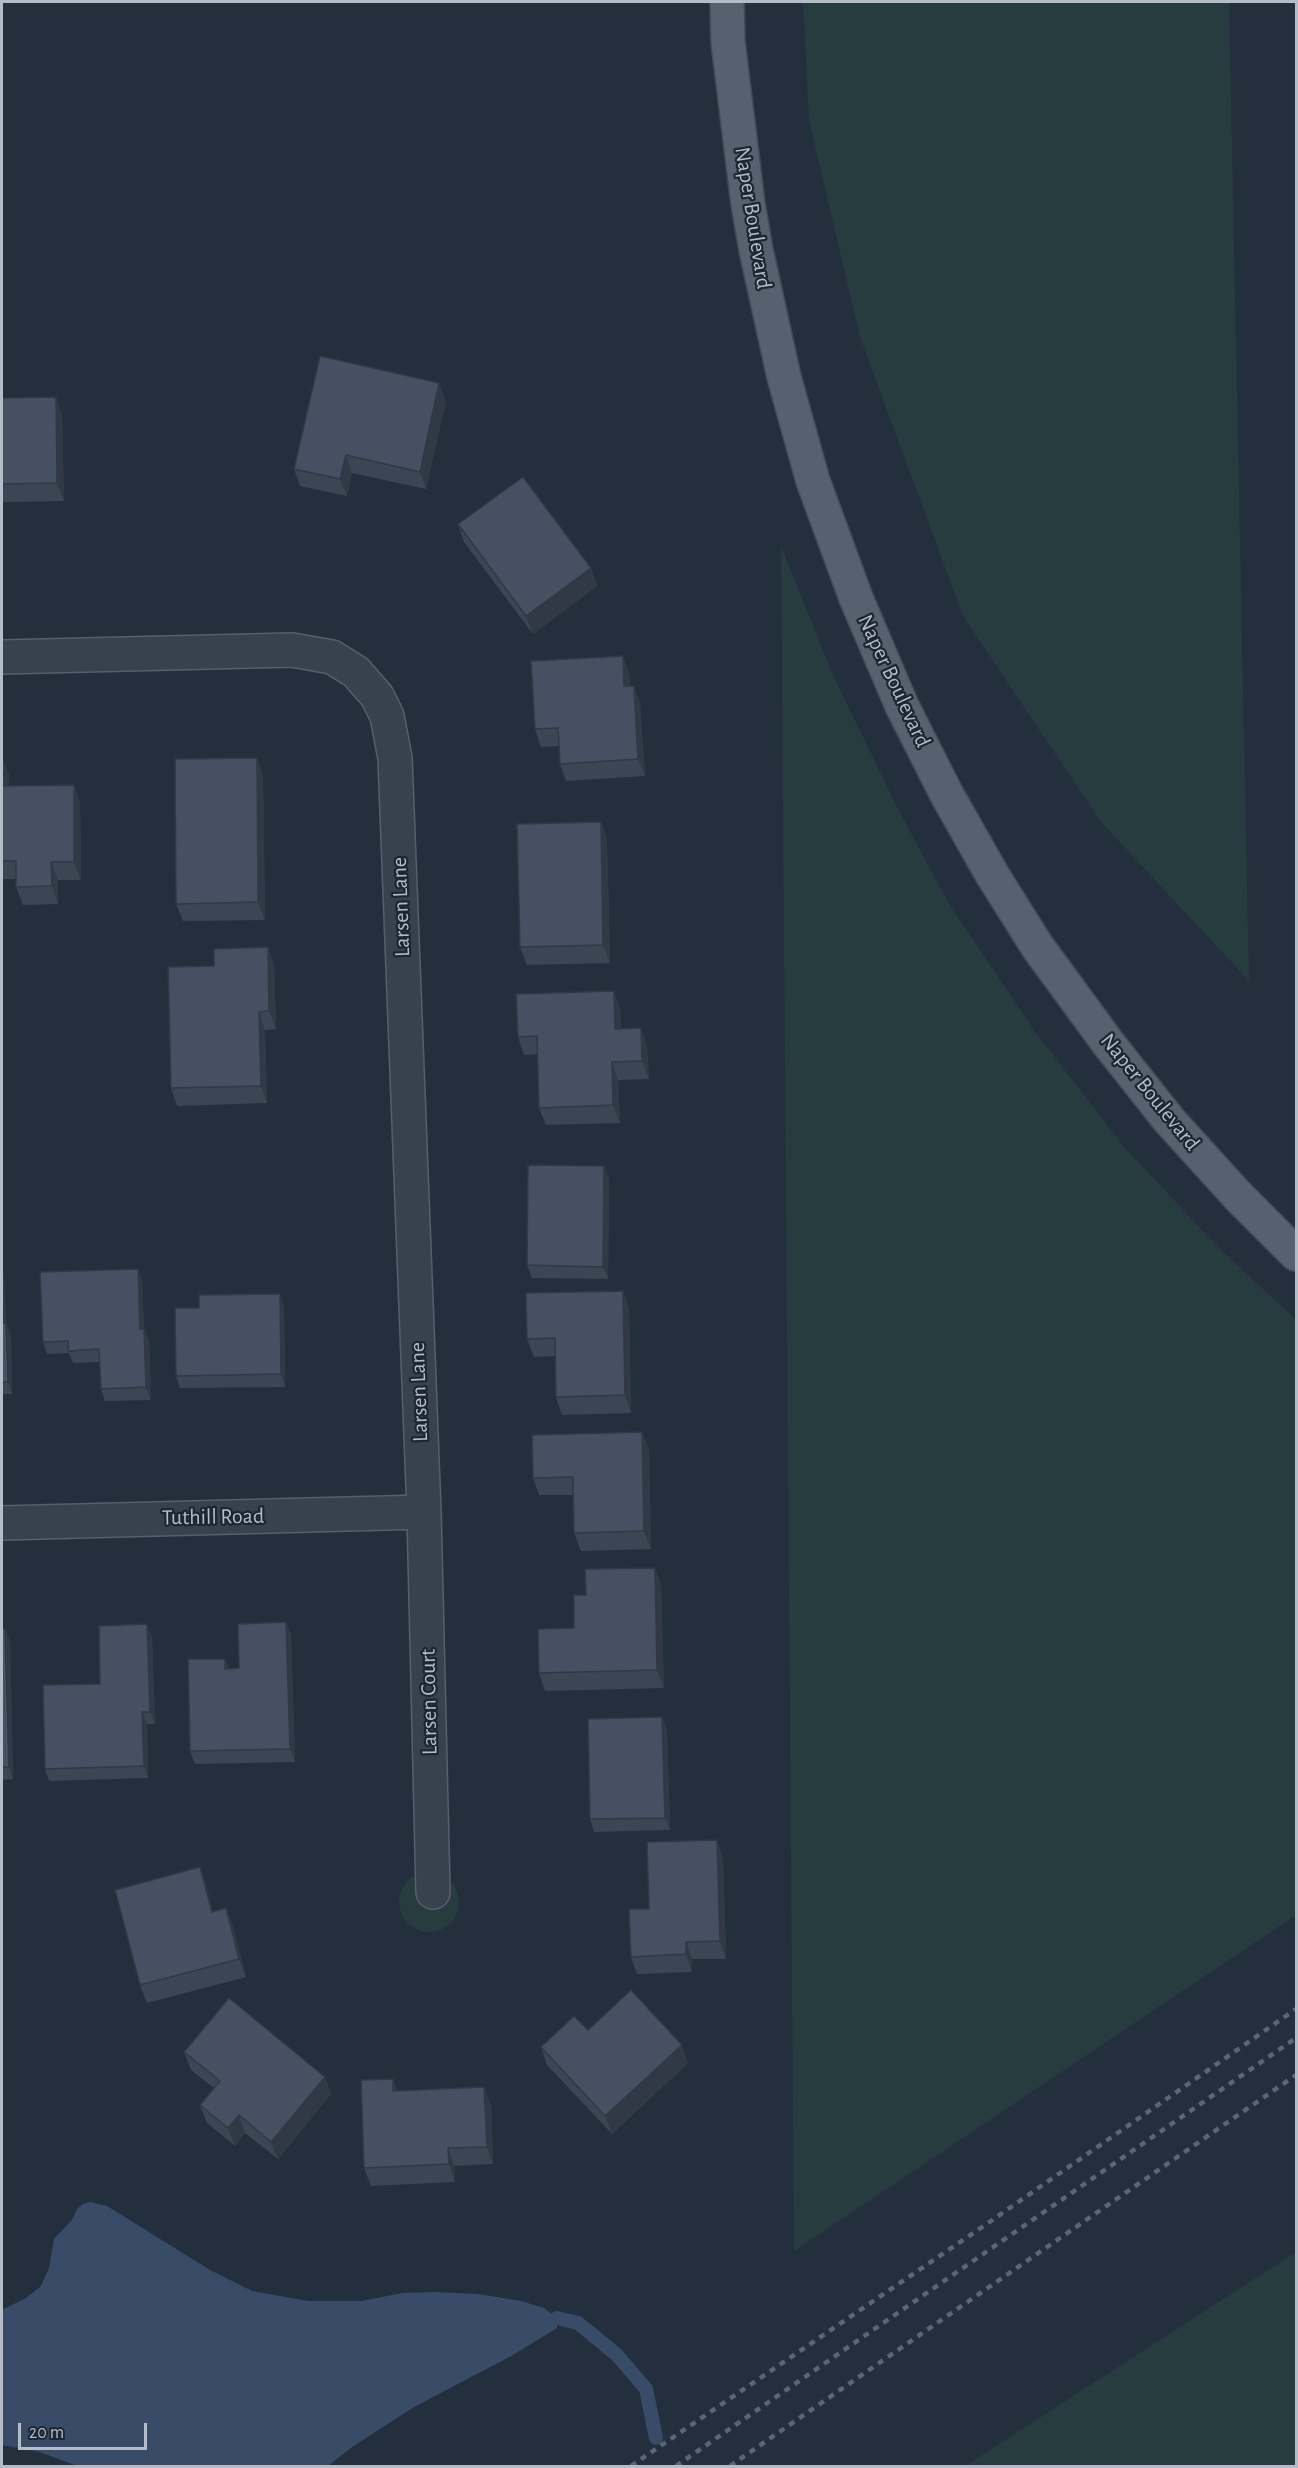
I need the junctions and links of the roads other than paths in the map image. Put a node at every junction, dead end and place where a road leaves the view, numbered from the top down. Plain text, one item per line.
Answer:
1 (727, 2) edge
2 (2, 657) edge
3 (1296, 1254) edge
4 (424, 1512) junction
5 (2, 1523) edge
6 (434, 1892) dead end

1 - 3 main road, Naper Boulevard
2 - 4 street, Larsen Lane
4 - 5 street, Tuthill Road
4 - 6 street, Larsen Court

